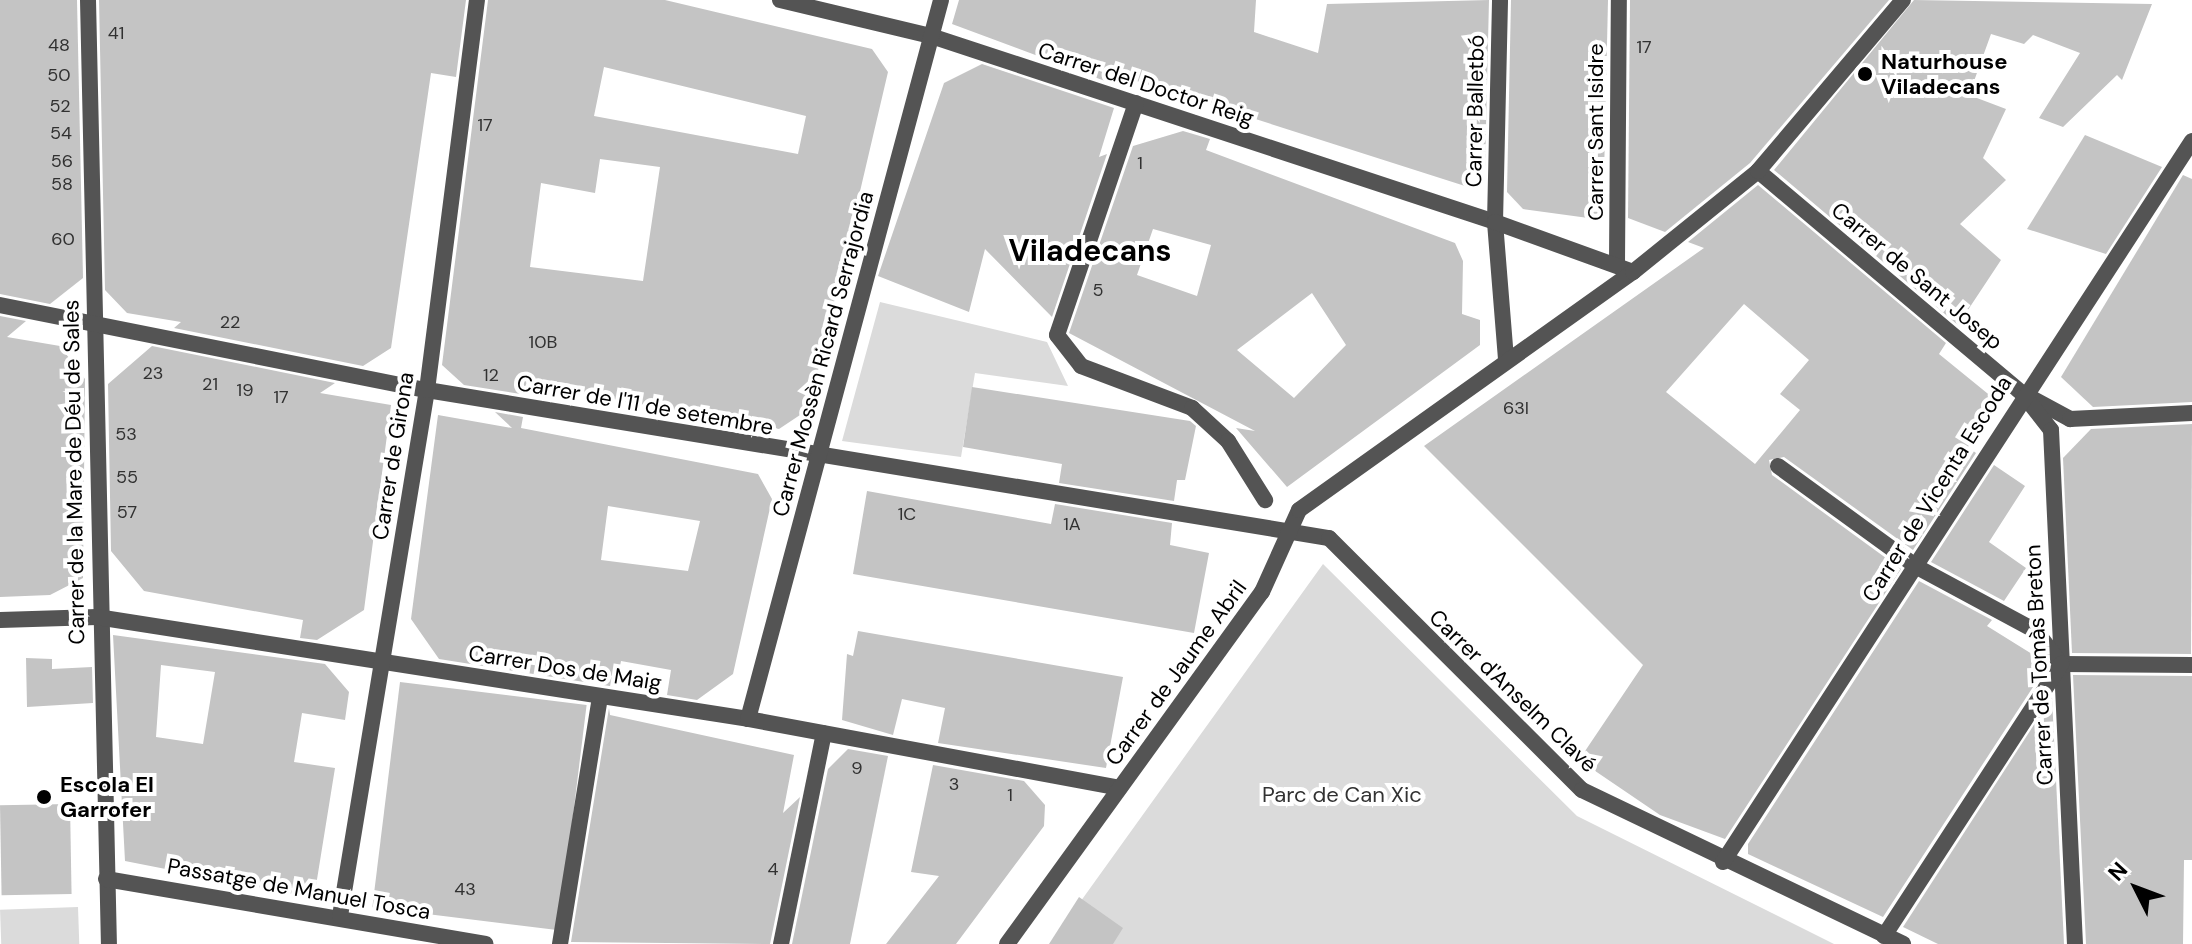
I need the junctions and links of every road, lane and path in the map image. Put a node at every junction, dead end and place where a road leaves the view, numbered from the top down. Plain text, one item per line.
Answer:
1 (88, 0) edge
2 (477, 0) edge
3 (780, 0) edge
4 (941, 0) edge
5 (1500, 0) edge
6 (1619, 0) edge
7 (1903, 0) edge
8 (931, 36) junction
9 (1136, 103) junction
10 (2192, 141) edge
11 (1758, 171) junction
12 (1495, 222) junction
13 (1617, 264) junction
14 (1633, 272) junction
15 (0, 305) edge
16 (94, 324) junction
17 (1506, 359) junction
18 (427, 390) junction
19 (2022, 393) junction
20 (2192, 413) edge
21 (819, 457) junction
22 (1778, 466) dead end
23 (1265, 500) dead end
24 (1286, 530) junction
25 (1917, 567) junction
26 (97, 617) junction
27 (0, 620) edge
28 (382, 662) junction
29 (2061, 664) junction
30 (2192, 665) edge
31 (600, 696) junction
32 (748, 719) junction
33 (824, 733) junction
34 (1120, 788) junction
35 (1723, 862) junction
36 (106, 879) junction
37 (340, 916) junction
38 (1884, 936) junction
39 (109, 944) edge
40 (485, 944) edge
41 (560, 944) edge
42 (781, 944) edge
43 (1007, 944) edge
44 (1903, 944) edge
45 (2075, 944) edge

1 - 16 street, Carrer de la Mare de Déu de Sales
2 - 18 street, Carrer de Girona
3 - 8 street, Carrer del Doctor Reig
4 - 8 street, Carrer Mossèn Ricard Serrajordia
5 - 12 street, Carrer Balletbó
6 - 13 street, Carrer Sant Isidre
7 - 11 street
8 - 9 street, Carrer del Doctor Reig
8 - 21 street, Carrer Mossèn Ricard Serrajordia
9 - 12 street, Carrer del Doctor Reig
9 - 23 street
10 - 19 street, Carrer de Vicenta Escoda
11 - 14 street
11 - 19 street, Carrer de Sant Josep
12 - 13 street, Carrer del Doctor Reig
12 - 17 street, Carrer Balletbó
13 - 14 street, Carrer del Doctor Reig
14 - 17 street, Carrer de Jaume Abril
15 - 16 street, Carrer de l'11 de setembre
16 - 18 street, Carrer de l'11 de setembre
16 - 26 street, Carrer de la Mare de Déu de Sales
17 - 24 street, Carrer de Jaume Abril
18 - 21 street, Carrer de l'11 de setembre
18 - 28 street, Carrer de Girona
19 - 20 street, Carrer de Sant Josep
19 - 25 street, Carrer de Vicenta Escoda
19 - 29 street, Carrer de Tomàs Breton
21 - 24 street, Carrer de l'11 de setembre
21 - 32 street, Carrer Mossèn Ricard Serrajordia
22 - 25 street
24 - 34 street, Carrer de Jaume Abril
24 - 35 street, Carrer d'Anselm Clavé
25 - 29 street
25 - 35 street, Carrer de Vicenta Escoda
26 - 27 street, Carrer Dos de Maig
26 - 28 street, Carrer Dos de Maig
26 - 36 street, Carrer de la Mare de Déu de Sales
28 - 31 street, Carrer Dos de Maig
28 - 37 street, Carrer de Girona
29 - 30 street
29 - 38 street
29 - 45 street, Carrer de Tomàs Breton
31 - 32 street, Carrer Dos de Maig
31 - 41 street
32 - 33 street, Carrer Dos de Maig
33 - 34 street, Carrer Dos de Maig
33 - 42 street
34 - 43 street, Carrer de Jaume Abril
35 - 38 street, Carrer d'Anselm Clavé
36 - 37 street, Passatge de Manuel Tosca
36 - 39 street, Carrer de la Mare de Déu de Sales
37 - 40 street, Passatge de Manuel Tosca
38 - 44 street, Carrer d'Anselm Clavé

